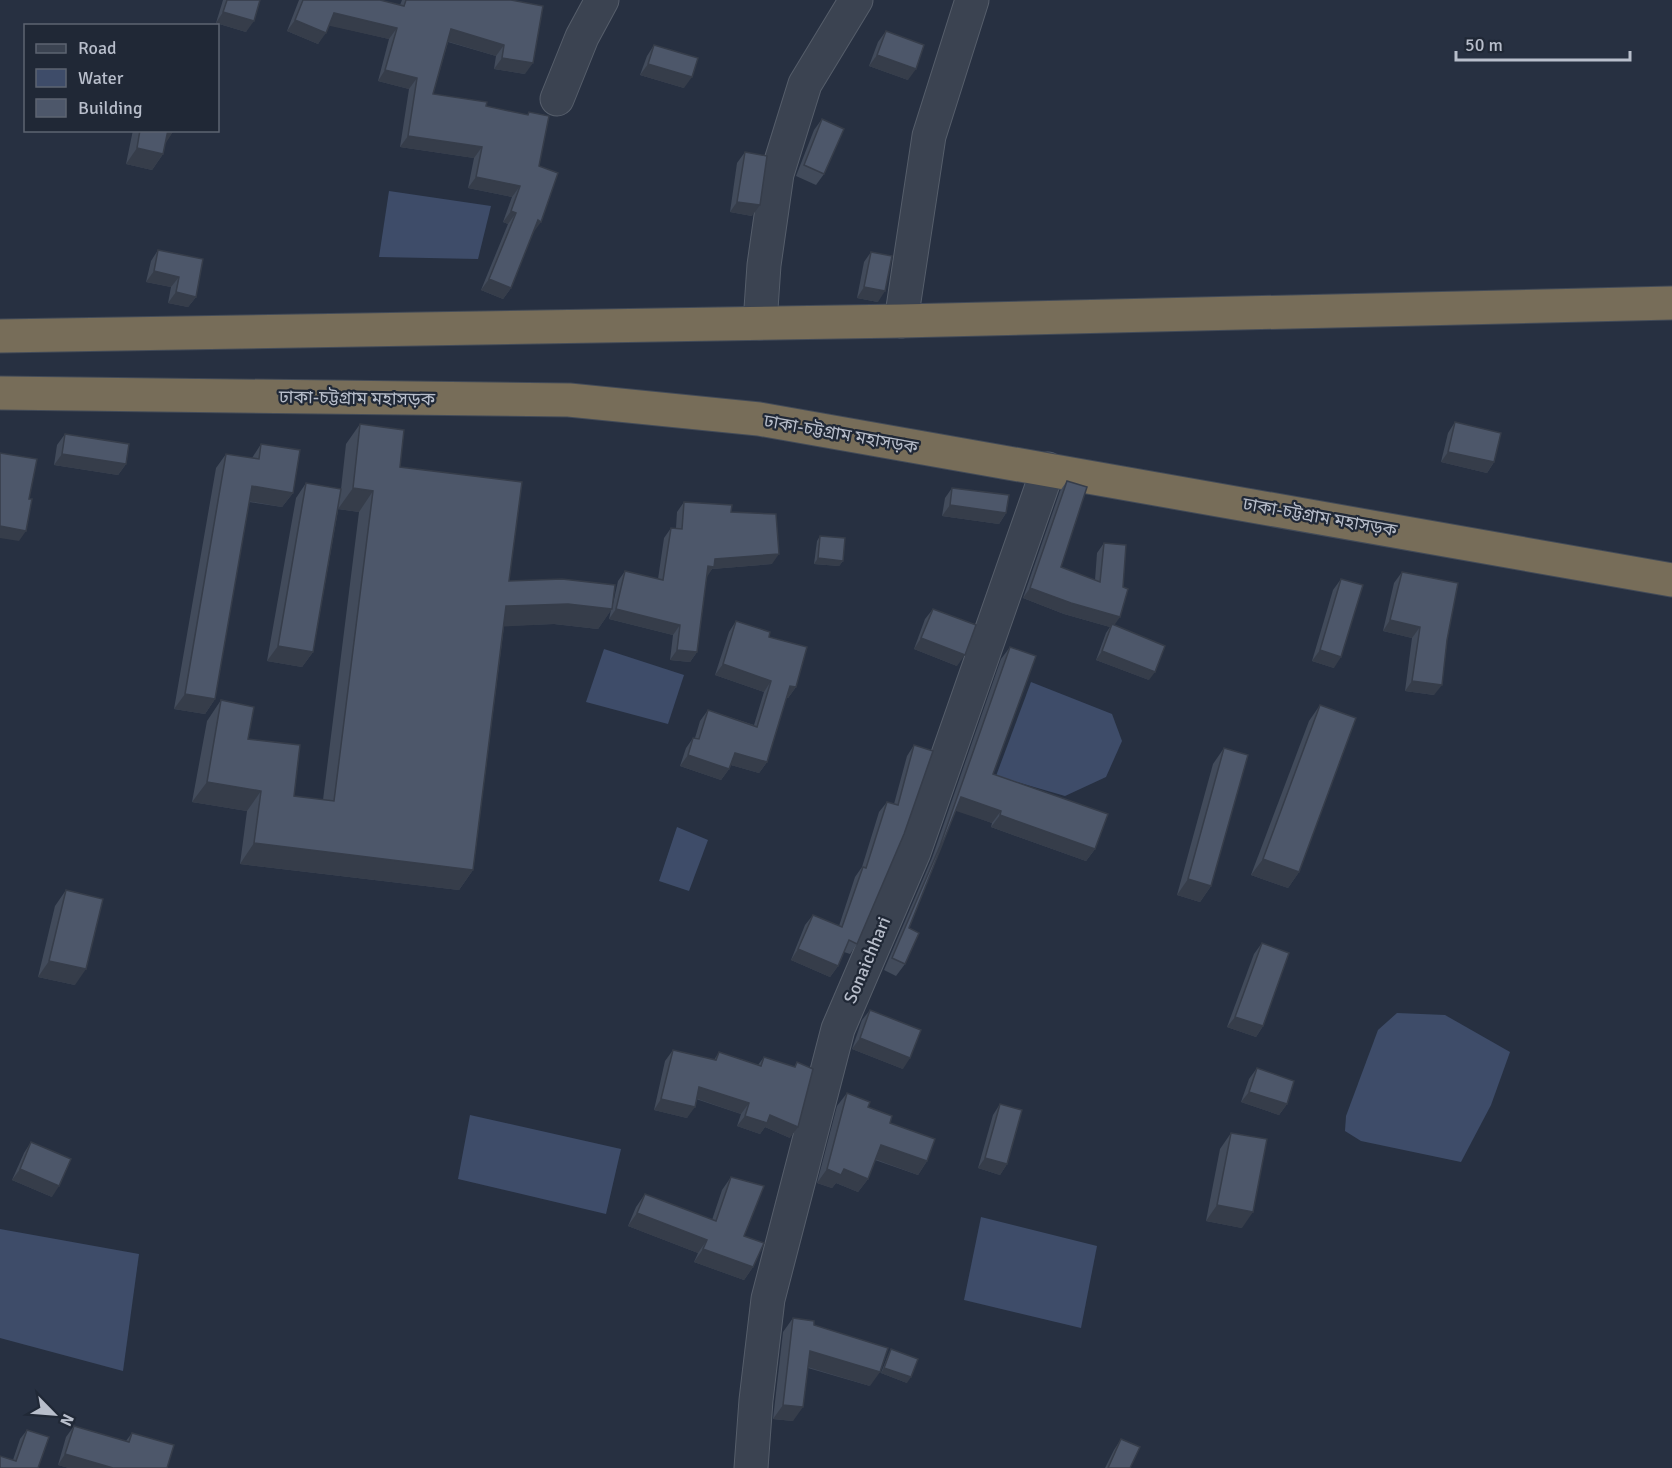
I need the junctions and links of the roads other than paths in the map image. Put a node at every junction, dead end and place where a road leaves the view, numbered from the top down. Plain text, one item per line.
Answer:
1 (602, 0) edge
2 (856, 0) edge
3 (972, 0) edge
4 (557, 99) dead end
5 (1672, 303) edge
6 (901, 321) junction
7 (760, 323) junction
8 (0, 336) edge
9 (0, 393) edge
10 (1048, 469) junction
11 (1672, 579) edge
12 (751, 1468) edge

1 - 4 street
2 - 7 street
3 - 6 street
5 - 6 highway
6 - 7 highway
7 - 8 highway
9 - 10 highway, ঢাকা-চট্টগ্রাম মহাসড়ক
10 - 11 highway, ঢাকা-চট্টগ্রাম মহাসড়ক
10 - 12 street, Sonaichhari

